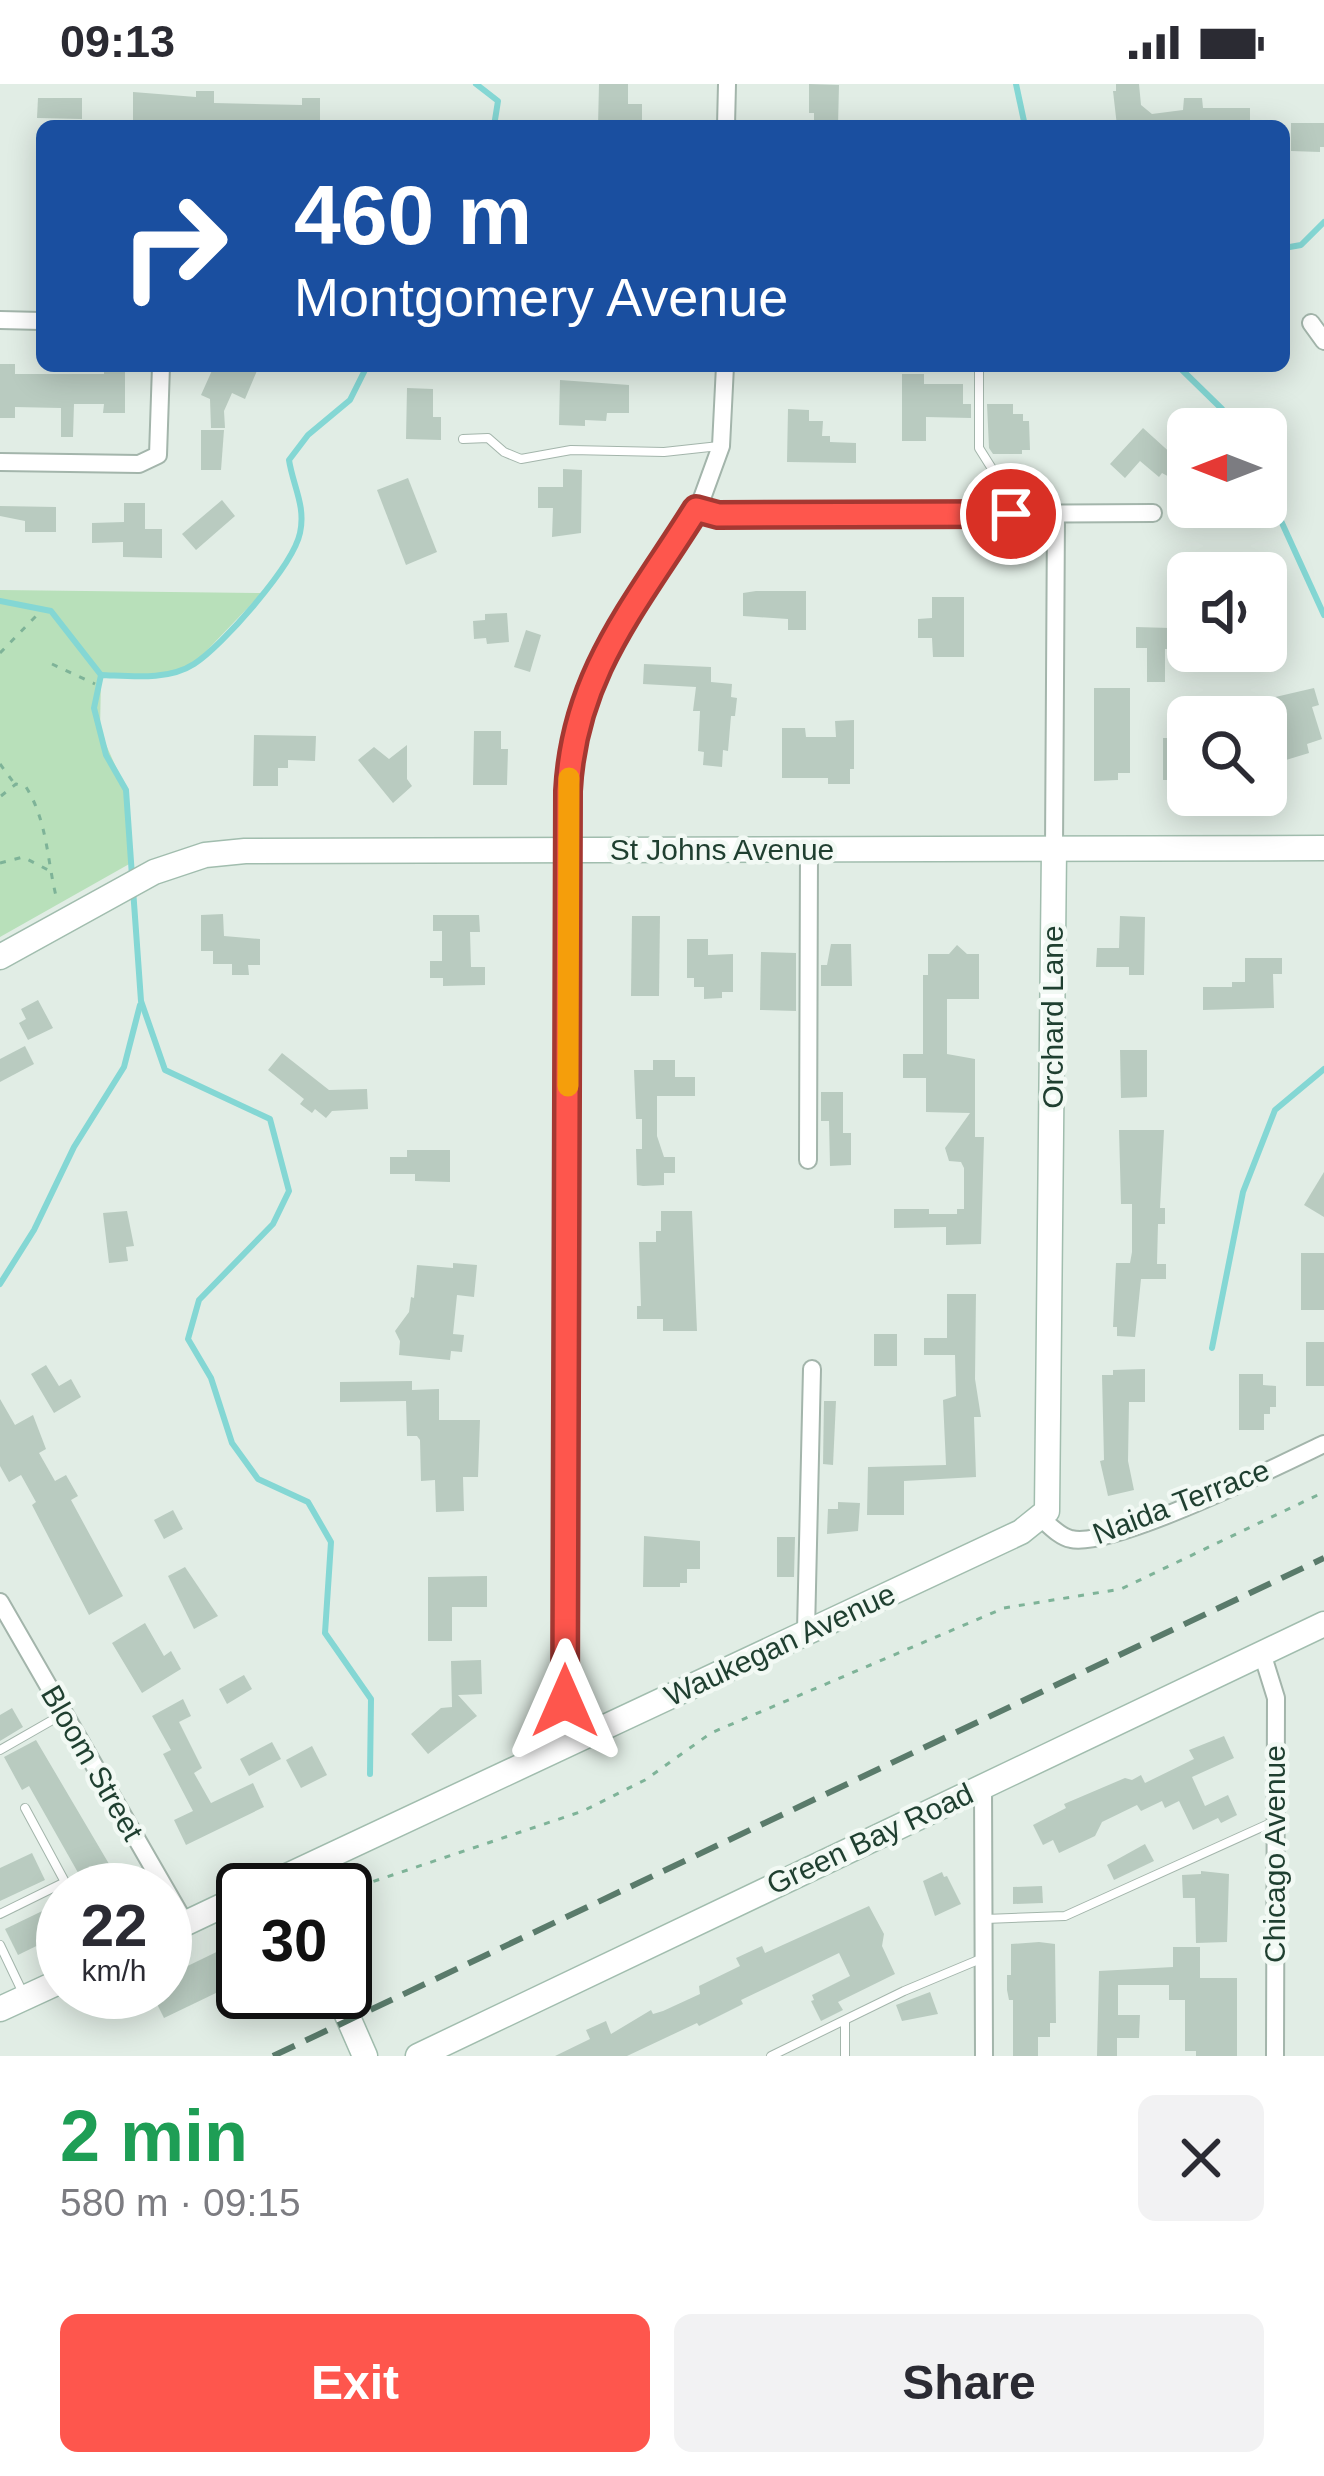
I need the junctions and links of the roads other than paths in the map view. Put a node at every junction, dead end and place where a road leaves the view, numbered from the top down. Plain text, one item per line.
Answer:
1 (727, 84) edge
2 (727, 120) edge
3 (0, 320) edge
4 (36, 321) edge
5 (1311, 323) dead end
6 (1324, 341) edge
7 (161, 372) edge
8 (725, 372) edge
9 (979, 372) edge
10 (463, 439) dead end
11 (721, 446) junction
12 (0, 462) edge
13 (696, 509) junction
14 (1153, 513) dead end
15 (1011, 514) junction
16 (1056, 514) junction
17 (1324, 848) edge
18 (1054, 849) junction
19 (809, 850) junction
20 (570, 851) junction
21 (0, 957) edge
22 (808, 1160) dead end
23 (812, 1369) dead end
24 (1324, 1444) edge
25 (1041, 1518) junction
26 (0, 1602) edge
27 (1324, 1624) edge
28 (806, 1631) junction
29 (1262, 1653) junction
30 (64, 1713) junction
31 (565, 1744) junction
32 (0, 1750) edge
33 (983, 1786) junction
34 (25, 1808) dead end
35 (1274, 1822) junction
36 (150, 1863) edge
37 (328, 1863) edge
38 (0, 1914) edge
39 (985, 1919) junction
40 (0, 1945) edge
41 (984, 1958) junction
42 (36, 1992) edge
43 (26, 1997) junction
44 (0, 2009) edge
45 (349, 2019) edge
46 (845, 2021) junction
47 (365, 2056) edge
48 (418, 2056) edge
49 (771, 2056) edge
50 (845, 2056) edge
51 (984, 2056) edge
52 (1275, 2056) edge

1 - 2 street
3 - 4 street
5 - 6 street
7 - 12 street
8 - 11 street
9 - 15 lane
10 - 11 lane
11 - 13 street
13 - 15 street
13 - 20 street
14 - 16 street
15 - 16 street
16 - 18 street, Orchard Lane
17 - 18 street, St Johns Avenue
18 - 19 street, St Johns Avenue
18 - 25 street, Orchard Lane
19 - 20 street, St Johns Avenue
19 - 22 street
20 - 21 street, St Johns Avenue
20 - 31 street
23 - 28 street
24 - 25 street, Naida Terrace
25 - 28 street, Waukegan Avenue
26 - 30 street, Bloom Street
27 - 29 street, Green Bay Road
28 - 31 street, Waukegan Avenue
29 - 33 street, Green Bay Road
29 - 35 street, Chicago Avenue
30 - 32 lane
30 - 36 street, Bloom Street
31 - 37 street, Waukegan Avenue
33 - 39 street
33 - 48 street, Green Bay Road
34 - 38 lane
35 - 39 lane
35 - 52 street, Chicago Avenue
39 - 41 street
40 - 43 lane
41 - 46 lane
41 - 51 street
42 - 43 street
43 - 44 street
45 - 47 street
46 - 49 lane
46 - 50 lane

